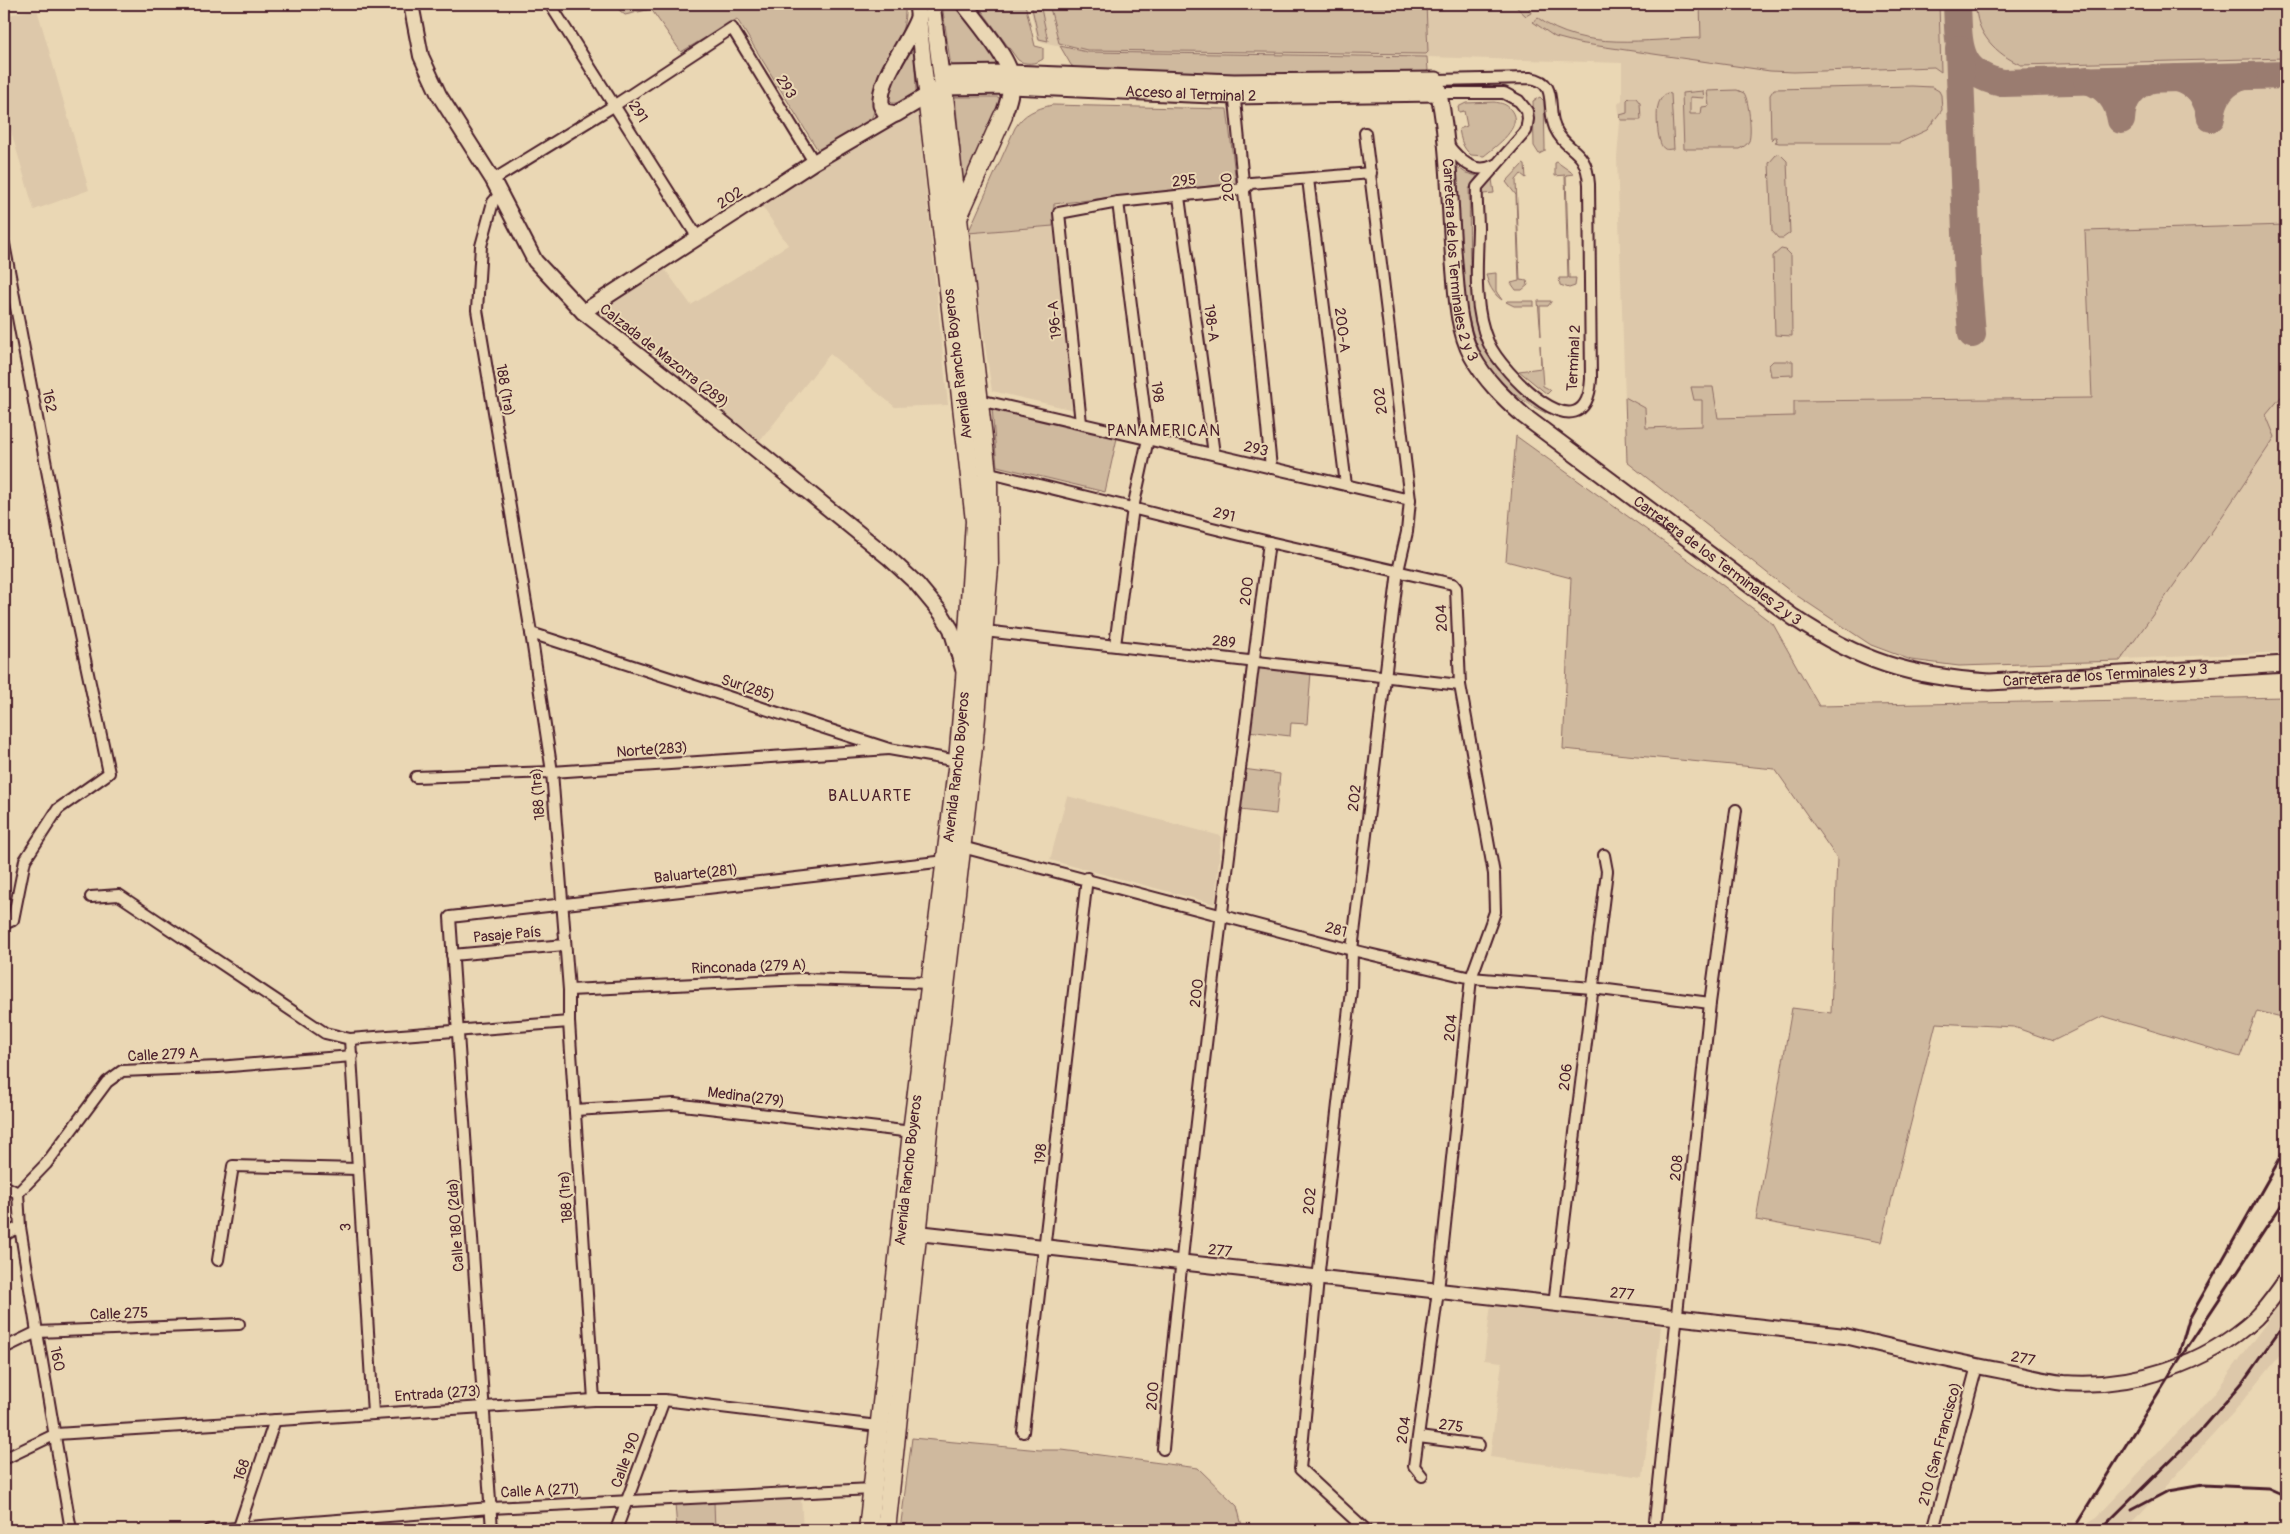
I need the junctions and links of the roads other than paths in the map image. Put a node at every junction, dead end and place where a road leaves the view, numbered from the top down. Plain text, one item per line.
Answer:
1 (411, 4) edge
2 (550, 4) edge
3 (932, 4) edge
4 (964, 4) edge
5 (918, 9) edge
6 (942, 80) junction
7 (1010, 80) junction
8 (1437, 87) junction
9 (1036, 88) junction
10 (1234, 89) junction
11 (927, 96) junction
12 (615, 104) junction
13 (889, 111) junction
14 (1003, 116) junction
15 (1365, 133) dead end
16 (1446, 142) junction
17 (814, 162) junction
18 (1498, 163) junction
19 (1371, 173) junction
20 (1308, 179) junction
21 (493, 180) junction
22 (1244, 188) junction
23 (500, 194) junction
24 (1179, 197) junction
25 (1118, 202) junction
26 (1058, 213) joint
27 (958, 217) junction
28 (698, 238) junction
29 (4, 244) edge
30 (583, 312) junction
31 (979, 400) junction
32 (1081, 423) junction
33 (1148, 438) junction
34 (1214, 454) junction
35 (1271, 468) junction
36 (986, 472) junction
37 (1346, 485) junction
38 (1410, 500) junction
39 (1133, 508) junction
40 (1269, 542) junction
41 (1398, 571) junction
42 (1455, 586) joint
43 (984, 631) junction
44 (532, 633) junction
45 (1115, 645) junction
46 (1253, 660) junction
47 (2286, 664) edge
48 (1386, 676) junction
49 (965, 680) junction
50 (1460, 685) junction
51 (889, 749) junction
52 (958, 761) junction
53 (552, 772) junction
54 (416, 777) dead end
55 (1736, 810) dead end
56 (962, 846) junction
57 (1604, 854) dead end
58 (946, 861) junction
59 (1087, 878) junction
60 (92, 897) dead end
61 (561, 904) junction
62 (1221, 915) junction
63 (450, 917) joint
64 (4, 924) edge
65 (565, 945) junction
66 (1352, 950) junction
67 (452, 955) junction
68 (1471, 978) junction
69 (930, 984) junction
70 (1592, 988) junction
71 (569, 990) junction
72 (1710, 1003) junction
73 (569, 1022) junction
74 (457, 1030) junction
75 (350, 1039) junction
76 (352, 1056) junction
77 (575, 1110) junction
78 (912, 1132) junction
79 (358, 1169) junction
80 (4, 1186) edge
81 (18, 1193) junction
82 (20, 1227) junction
83 (918, 1233) junction
84 (4, 1235) edge
85 (1046, 1247) junction
86 (218, 1260) dead end
87 (1180, 1263) junction
88 (1318, 1279) junction
89 (2286, 1280) edge
90 (1438, 1291) junction
91 (1554, 1304) junction
92 (1676, 1317) junction
93 (239, 1324) dead end
94 (37, 1332) junction
95 (4, 1348) edge
96 (1977, 1366) junction
97 (594, 1400) junction
98 (664, 1400) junction
99 (484, 1406) junction
100 (373, 1413) junction
101 (275, 1420) junction
102 (878, 1426) junction
103 (1023, 1432) dead end
104 (56, 1434) junction
105 (1419, 1437) junction
106 (1479, 1445) dead end
107 (1163, 1449) dead end
108 (4, 1459) edge
109 (1422, 1476) dead end
110 (872, 1489) junction
111 (627, 1501) junction
112 (491, 1508) junction
113 (238, 1529) edge
114 (71, 1530) edge
115 (210, 1530) edge
116 (492, 1530) edge
117 (616, 1530) edge
118 (868, 1530) edge
119 (886, 1530) edge
120 (1366, 1530) edge
121 (1654, 1530) edge
122 (1933, 1530) edge

1 - 21 street, Calzada de Mazorra (289)
2 - 12 street, 291
3 - 6 main road, Avenida Rancho Boyeros
4 - 7 main road
5 - 11 main road, Avenida Rancho Boyeros
5 - 13 main road
6 - 7 main road, Acceso al Terminal 2
6 - 11 main road
6 - 27 highway, Avenida Rancho Boyeros
7 - 9 main road, Acceso al Terminal 2
7 - 10 main road, Acceso al Terminal 2
7 - 14 main road
8 - 10 main road, Acceso al Terminal 2
8 - 16 main road, Carretera de los Terminales 2 y 3
8 - 18 street, Terminal 2
8 - 18 street, Terminal 2
9 - 10 main road, Acceso al Terminal 2
9 - 14 main road
10 - 22 street, 200
11 - 13 main road
11 - 49 highway, Avenida Rancho Boyeros
12 - 17 street, 293
12 - 21 street
12 - 28 street, 291
13 - 17 street, 202
14 - 27 highway
15 - 19 street, 202
16 - 18 street
16 - 47 main road, Carretera de los Terminales 2 y 3
17 - 28 street, 202
19 - 20 street, 295
19 - 38 street, 202
20 - 22 street, 295
20 - 37 street, 200-A
21 - 23 street, Calzada de Mazorra (289)
22 - 24 street, 295
22 - 35 street, 200
23 - 30 street, Calzada de Mazorra (289)
23 - 44 street, 188 (1ra)
24 - 25 street, 295
24 - 34 street, 198-A
25 - 26 street, 295
25 - 33 street, 198
26 - 32 street, 196-A
27 - 31 highway, Avenida Rancho Boyeros
28 - 30 street, 202
29 - 64 street, 162
30 - 49 street, Calzada de Mazorra (289)
31 - 32 street, 293
31 - 36 highway, Avenida Rancho Boyeros
32 - 33 street, 293
33 - 34 street, 293
33 - 39 street, 198
34 - 35 street, 293
35 - 37 street, 293
36 - 39 street, 291
36 - 43 highway, Avenida Rancho Boyeros
37 - 38 street, 293
38 - 41 street, 202
39 - 40 street, 291
39 - 45 street, 198
40 - 41 street, 291
40 - 46 street, 200
41 - 42 street, 291
41 - 48 street, 202
42 - 50 street, 204
43 - 45 street, 289
43 - 56 highway, Avenida Rancho Boyeros
44 - 51 street, Sur(285)
44 - 53 street, 188 (1ra)
45 - 46 street, 289
46 - 48 street, 289
46 - 62 street, 200
48 - 50 street, 289
48 - 66 street, 202
49 - 52 highway, Avenida Rancho Boyeros
50 - 68 street, 204
51 - 52 street, Sur(285)
51 - 53 street, Norte(283)
52 - 58 highway, Avenida Rancho Boyeros
53 - 54 street, Norte(283)
53 - 61 street, 188 (1ra)
55 - 72 street, 208
56 - 59 street, 281
56 - 83 highway, Avenida Rancho Boyeros
57 - 70 street, 206
58 - 61 street, Baluarte(281)
58 - 69 highway, Avenida Rancho Boyeros
59 - 62 street, 281
59 - 85 street, 198
60 - 75 street
61 - 63 street, Baluarte(281)
61 - 65 street, 188 (1ra)
62 - 66 street, 281
62 - 87 street, 200
63 - 67 street, Calle 180 (2da)
65 - 67 street, Pasaje País
65 - 71 street, 188 (1ra)
66 - 68 street, 281
66 - 88 street, 202
67 - 74 street, Calle 180 (2da)
68 - 70 street, 281
68 - 90 street, 204
69 - 71 street, Rinconada (279 A)
69 - 78 highway, Avenida Rancho Boyeros
70 - 72 street, 281
70 - 91 street, 206
71 - 73 street, 188 (1ra)
72 - 92 street, 208
73 - 74 street
73 - 77 street, 188 (1ra)
74 - 75 street
74 - 99 street, Calle 180 (2da)
75 - 76 street, 3
76 - 79 street, 3
76 - 81 street, Calle 279 A
77 - 78 street, Medina(279)
77 - 97 street, 188 (1ra)
78 - 102 highway, Avenida Rancho Boyeros
79 - 86 street
79 - 100 street, 3
80 - 81 street
81 - 82 street, 160
82 - 84 street
82 - 94 street, 160
83 - 85 street, 277
83 - 119 highway, Avenida Rancho Boyeros
85 - 87 street, 277
85 - 103 street, 198
87 - 88 street, 277
87 - 107 street, 200
88 - 90 street, 277
88 - 120 street, 202
89 - 96 street, 277
90 - 91 street, 277
90 - 105 street, 204
91 - 92 street, 277
92 - 96 street, 277
92 - 121 street, 208
93 - 94 street, Calle 275
94 - 95 street, Calle 275
94 - 104 street, 160
96 - 122 street, 210 (San Francisco)
97 - 98 street, Entrada (273)
97 - 99 street, Entrada (273)
98 - 102 street, Entrada (273)
98 - 111 street, Calle 190
99 - 100 street, Entrada (273)
99 - 112 street, Calle 180 (2da)
100 - 101 street, Entrada (273)
101 - 104 street, Entrada (273)
101 - 113 street, 168
102 - 110 highway, Avenida Rancho Boyeros
104 - 108 street, Entrada (273)
104 - 114 street, 160
105 - 106 street, 275
105 - 109 street, 204
110 - 111 street, Calle A (271)
110 - 118 highway, Avenida Rancho Boyeros
111 - 112 street, Calle A (271)
111 - 117 street, Calle 190
112 - 113 street, Calle A (271)
112 - 116 street, Calle 180 (2da)
113 - 115 street, Calle A (271)

